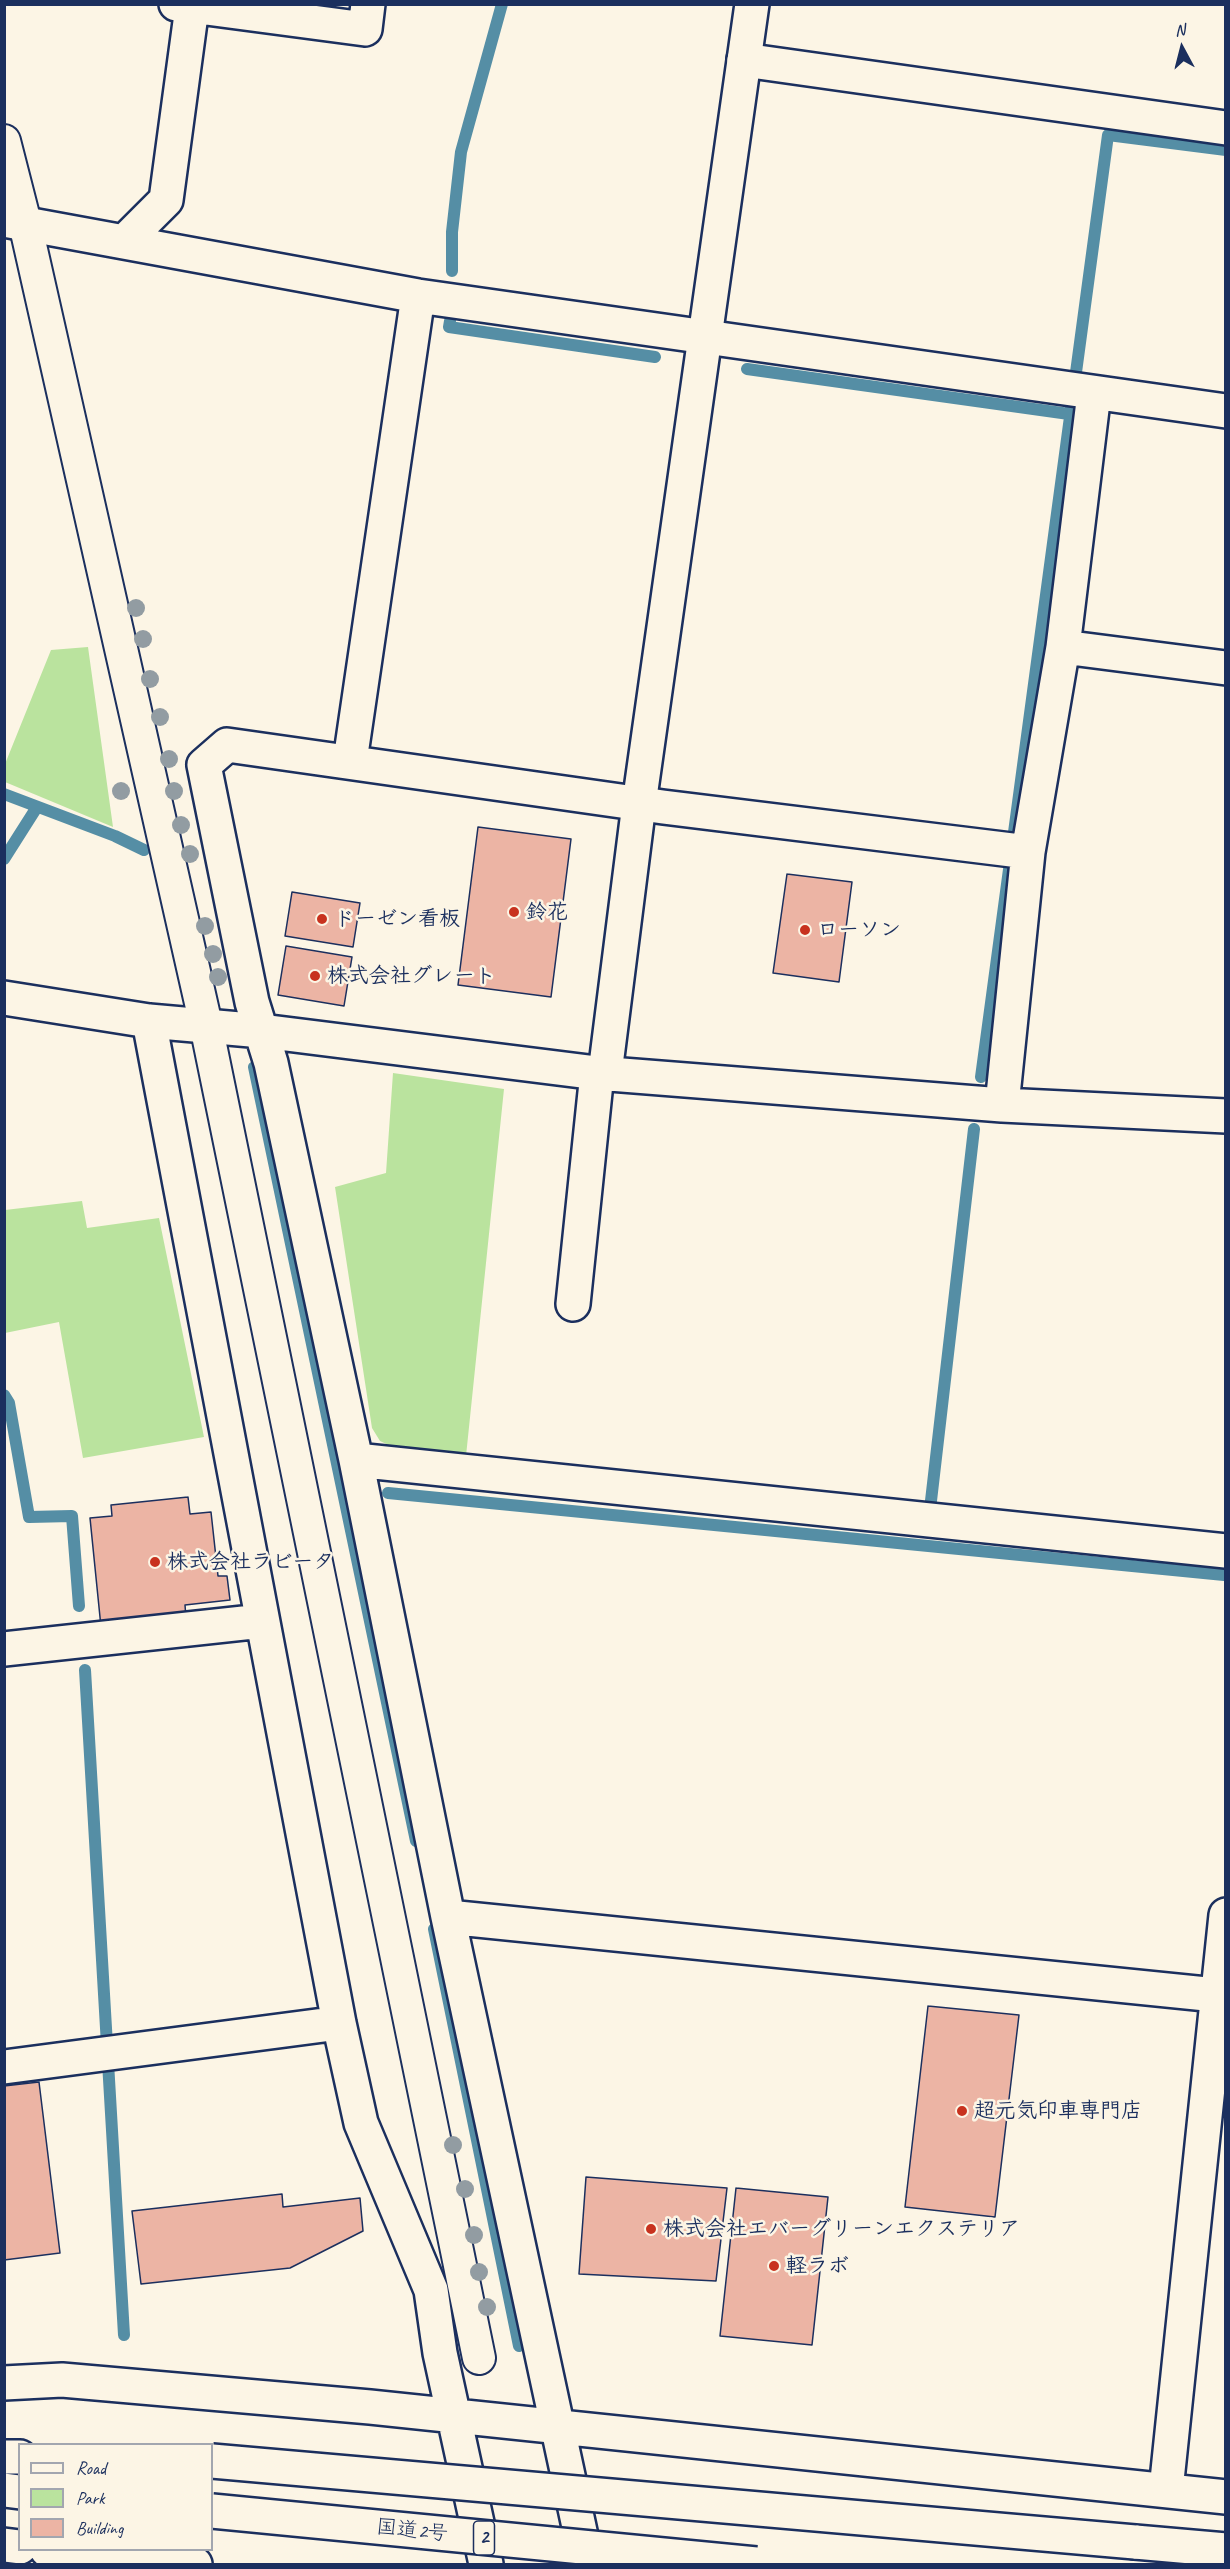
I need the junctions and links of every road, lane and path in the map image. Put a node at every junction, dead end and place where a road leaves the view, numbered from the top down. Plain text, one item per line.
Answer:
1 (368, 4) edge
2 (752, 4) edge
3 (184, 6) edge
4 (744, 60) junction
5 (1226, 128) edge
6 (4, 141) edge
7 (15, 221) edge
8 (125, 241) junction
9 (418, 296) junction
10 (706, 336) junction
11 (1080, 391) junction
12 (1226, 411) edge
13 (1063, 646) junction
14 (1226, 668) edge
15 (350, 761) junction
16 (639, 804) junction
17 (1016, 851) junction
18 (4, 998) edge
19 (149, 1021) junction
20 (206, 1025) junction
21 (262, 1031) junction
22 (601, 1073) junction
23 (1002, 1105) junction
24 (1226, 1116) edge
25 (573, 1304) dead end
26 (356, 1460) junction
27 (1226, 1551) edge
28 (262, 1621) junction
29 (4, 1649) edge
30 (1226, 1915) edge
31 (448, 1917) junction
32 (1221, 1996) edge
33 (339, 2023) junction
34 (4, 2067) edge
35 (479, 2358) dead end
36 (4, 2383) edge
37 (455, 2416) junction
38 (556, 2427) junction
39 (213, 2461) edge
40 (1166, 2490) junction
41 (1226, 2497) edge
42 (213, 2511) edge
43 (1226, 2550) edge
44 (57, 2551) edge
45 (195, 2565) edge
46 (486, 2565) edge
47 (587, 2565) edge
48 (756, 2565) edge

1 - 3 main road
2 - 4 main road
3 - 8 main road
4 - 5 main road
4 - 10 main road
6 - 7 street
7 - 8 main road
7 - 20 street
8 - 9 main road
9 - 10 main road
9 - 15 main road
10 - 11 main road
10 - 16 main road
11 - 12 main road
11 - 13 main road
13 - 14 main road
13 - 17 main road
15 - 16 main road
15 - 21 main road
16 - 17 main road
16 - 22 main road
17 - 23 main road
18 - 19 main road
19 - 20 main road
19 - 28 main road
20 - 21 main road
20 - 35 street
21 - 22 main road
21 - 26 main road
22 - 23 main road
22 - 25 main road
23 - 24 main road
26 - 27 main road
26 - 31 main road
28 - 29 main road
28 - 33 main road
30 - 32 main road
31 - 32 main road
31 - 38 main road
32 - 40 main road
33 - 34 main road
33 - 37 main road
36 - 37 main road
37 - 38 main road
37 - 46 main road
38 - 40 main road
38 - 47 main road
39 - 43 main road, bridge
40 - 41 main road
42 - 48 main road, 国道2号 / 2, bridge
44 - 45 main road

